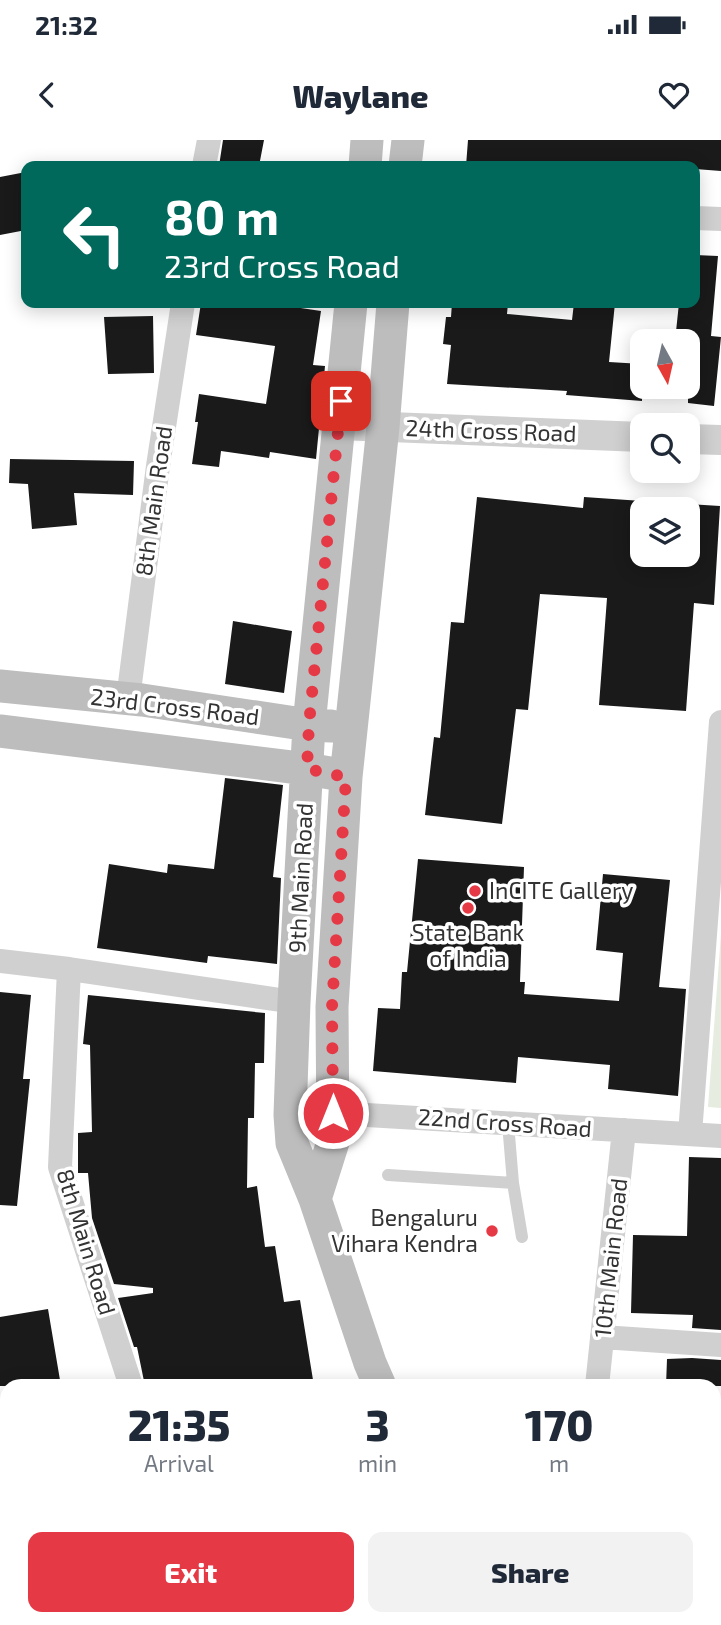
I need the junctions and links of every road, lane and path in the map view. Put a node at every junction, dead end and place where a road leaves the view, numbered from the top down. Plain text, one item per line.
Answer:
1 (209, 140) edge
2 (368, 140) edge
3 (408, 140) edge
4 (206, 161) edge
5 (366, 161) edge
6 (406, 161) edge
7 (700, 218) edge
8 (721, 219) edge
9 (183, 308) edge
10 (351, 308) edge
11 (393, 308) edge
12 (339, 425) junction
13 (383, 427) junction
14 (630, 437) edge
15 (700, 439) edge
16 (721, 440) edge
17 (0, 686) edge
18 (128, 699) junction
19 (721, 722) edge
20 (309, 724) junction
21 (351, 727) junction
22 (0, 731) edge
23 (307, 769) junction
24 (346, 777) junction
25 (714, 914) edge
26 (0, 961) edge
27 (69, 969) junction
28 (294, 1002) junction
29 (333, 1113) junction
30 (290, 1115) junction
31 (508, 1123) junction
32 (624, 1130) junction
33 (690, 1134) junction
34 (721, 1136) edge
35 (388, 1175) dead end
36 (513, 1183) junction
37 (316, 1199) junction
38 (522, 1237) dead end
39 (602, 1337) junction
40 (721, 1345) edge
41 (129, 1379) edge
42 (377, 1379) edge
43 (598, 1379) edge

1 - 4 street
2 - 5 main road
3 - 6 main road
7 - 8 street
9 - 18 street, 8th Main Road
10 - 12 main road, 9th Main Road
11 - 13 main road, 9th Main Road
12 - 13 street, 24th Cross Road
12 - 20 main road, 9th Main Road
13 - 14 street, 24th Cross Road
13 - 21 main road, 9th Main Road
15 - 16 street
17 - 18 main road, 23rd Cross Road
18 - 20 main road, 23rd Cross Road
19 - 25 street
20 - 21 main road, 23rd Cross Road
20 - 23 main road, 9th Main Road
21 - 24 main road, 9th Main Road
22 - 23 main road, 23rd Cross Road
23 - 24 main road, 23rd Cross Road
23 - 28 main road, 9th Main Road
24 - 29 main road, 9th Main Road
25 - 33 street
26 - 27 street
27 - 28 street
27 - 41 street, 8th Main Road
28 - 30 main road, 9th Main Road
29 - 30 street, 22nd Cross Road
29 - 31 street, 22nd Cross Road
29 - 37 main road, 9th Main Road
30 - 37 main road, 9th Main Road
31 - 32 street, 22nd Cross Road
31 - 36 lane
32 - 33 street, 22nd Cross Road
32 - 39 street, 10th Main Road
33 - 34 street, 22nd Cross Road
35 - 36 lane
36 - 38 lane
37 - 42 main road, 9th Main Road
39 - 40 street
39 - 43 street, 10th Main Road

